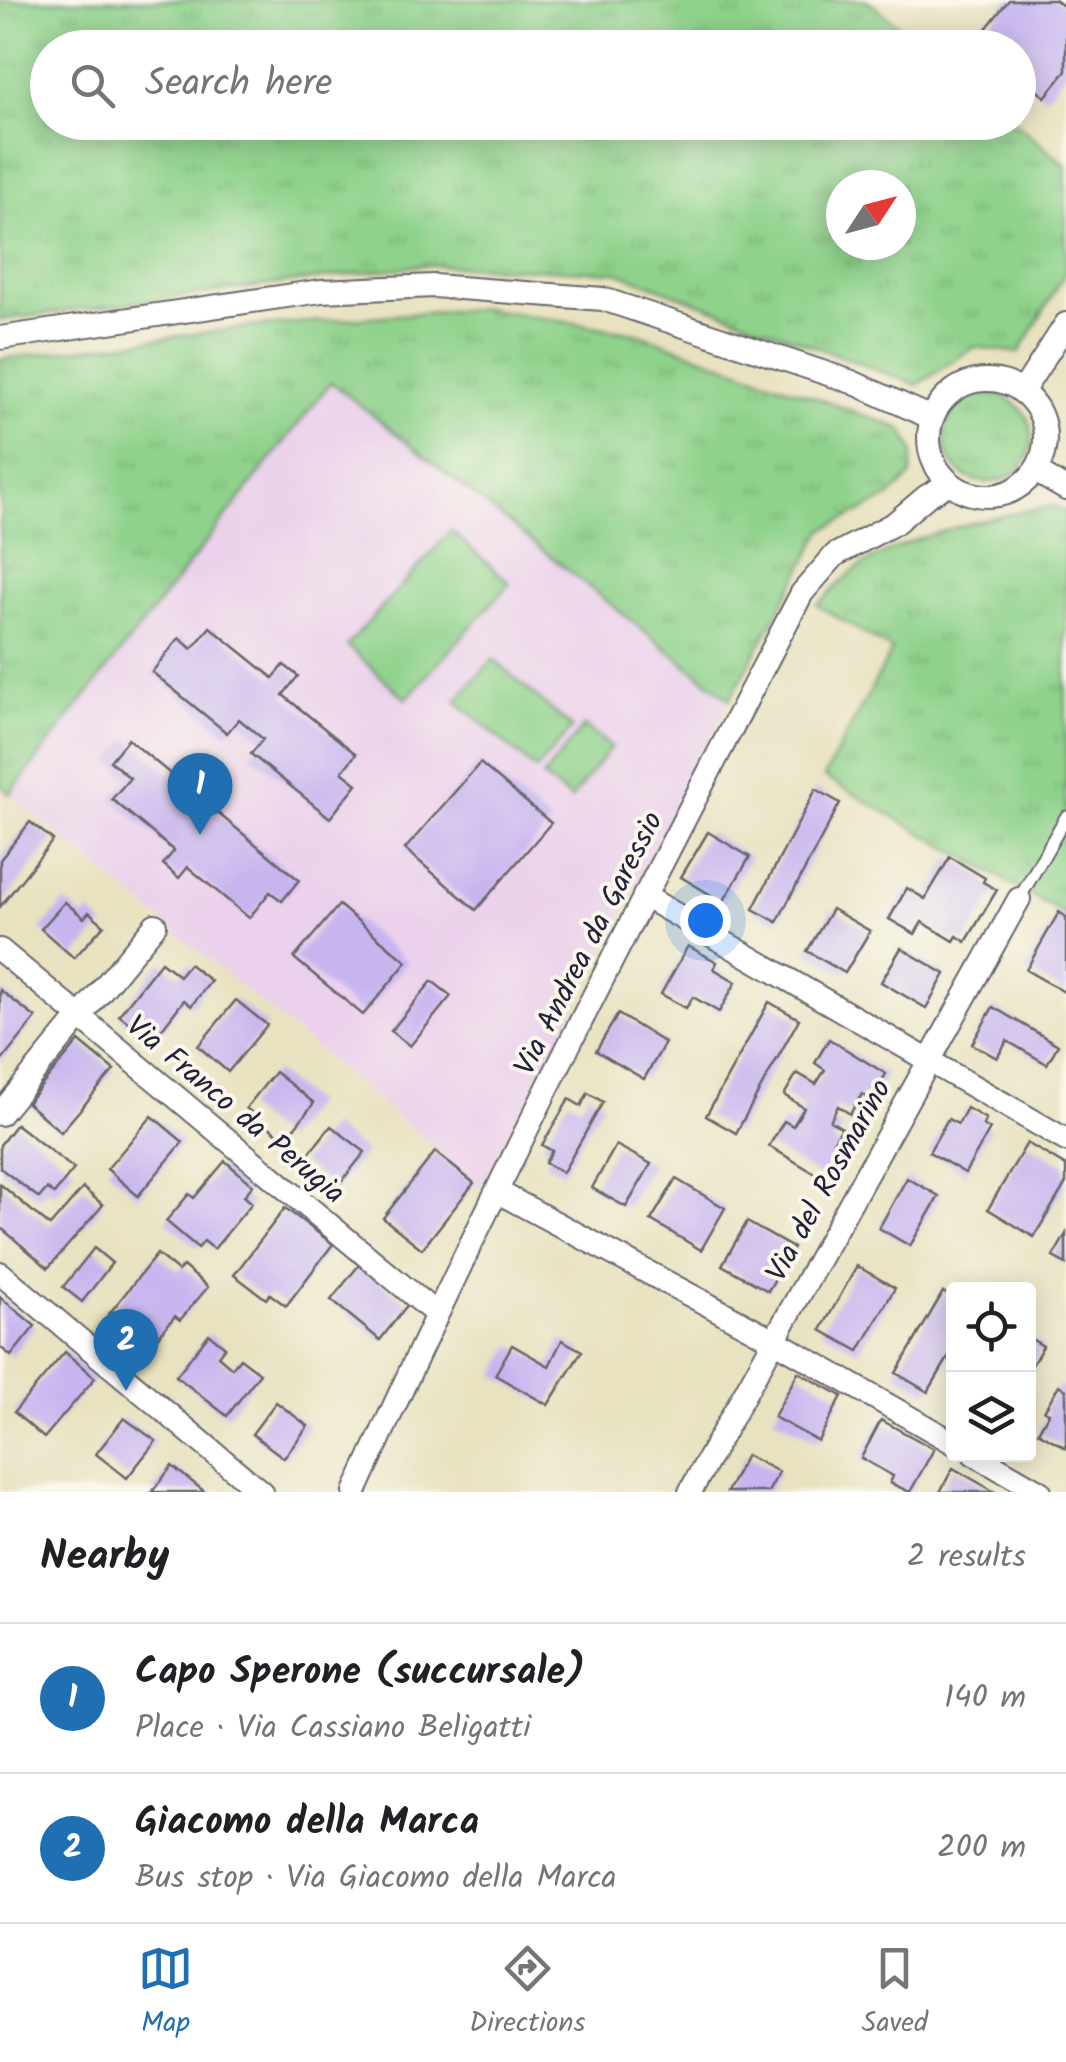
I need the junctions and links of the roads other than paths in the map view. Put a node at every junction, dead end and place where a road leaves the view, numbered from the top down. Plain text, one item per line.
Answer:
1 (1066, 324) edge
2 (0, 338) edge
3 (1022, 392) junction
4 (932, 418) junction
5 (1035, 470) junction
6 (950, 483) junction
7 (1066, 489) edge
8 (1066, 818) edge
9 (644, 896) junction
10 (1020, 899) joint
11 (155, 925) dead end
12 (0, 950) edge
13 (80, 1018) junction
14 (929, 1061) junction
15 (0, 1114) edge
16 (1066, 1140) edge
17 (498, 1192) junction
18 (0, 1273) edge
19 (436, 1313) junction
20 (772, 1339) junction
21 (946, 1437) edge
22 (988, 1462) edge
23 (261, 1492) edge
24 (355, 1492) edge
25 (690, 1492) edge
26 (1040, 1492) edge

1 - 3 street
2 - 4 street
3 - 4 street
3 - 5 street
4 - 6 street
5 - 6 street
5 - 7 street
6 - 9 street, Via Andrea da Garessio
8 - 10 lane
9 - 14 street
9 - 17 street, Via Andrea da Garessio
10 - 14 street, Via del Rosmarino
11 - 13 street
12 - 13 street, Via Franco da Perugia
13 - 15 street
13 - 19 street, Via Franco da Perugia
14 - 16 street
14 - 20 street, Via del Rosmarino
17 - 19 street, Via Andrea da Garessio
17 - 20 street
18 - 23 street
19 - 24 street, Via Andrea da Garessio
20 - 21 street
20 - 25 street, Via del Rosmarino
22 - 26 street

